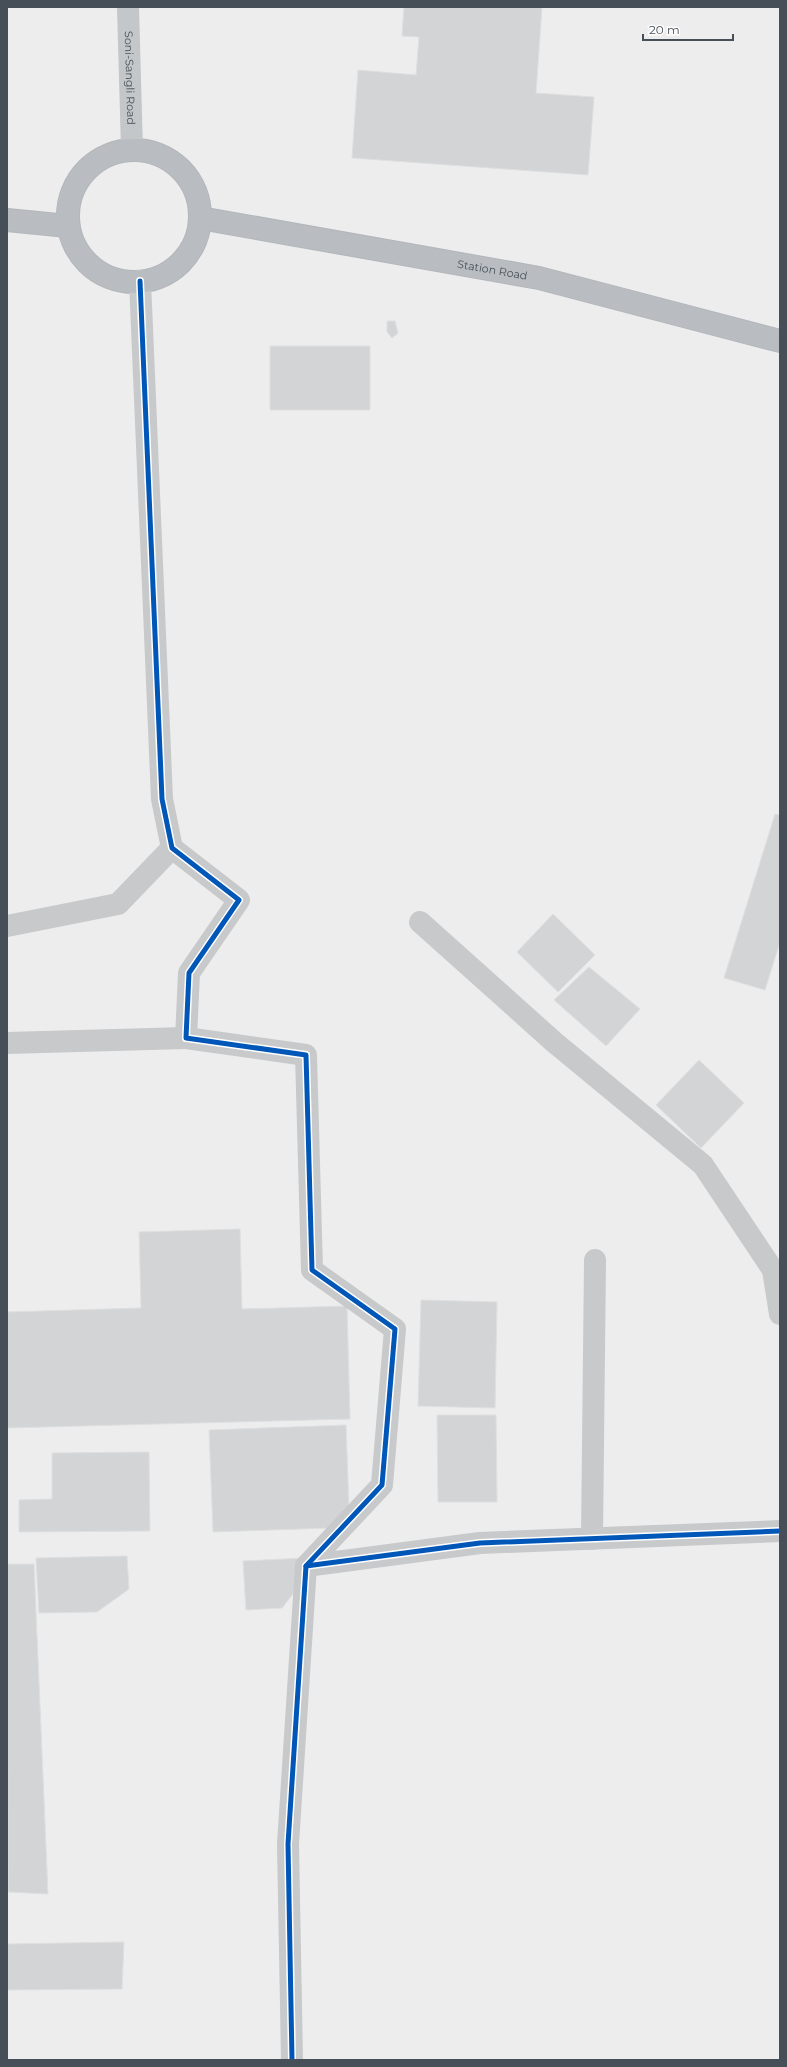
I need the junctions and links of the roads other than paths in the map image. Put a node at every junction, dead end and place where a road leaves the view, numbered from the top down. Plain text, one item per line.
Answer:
1 (128, 7) edge
2 (132, 150) junction
3 (200, 218) junction
4 (7, 220) edge
5 (68, 226) junction
6 (140, 281) junction
7 (780, 341) edge
8 (172, 848) junction
9 (420, 922) dead end
10 (7, 926) edge
11 (186, 1038) junction
12 (7, 1043) edge
13 (595, 1260) dead end
14 (780, 1314) edge
15 (780, 1531) edge
16 (592, 1538) junction
17 (306, 1566) junction
18 (292, 2060) edge

1 - 2 main road, Soni-Sangli Road
2 - 3 highway
2 - 5 highway
3 - 6 highway
3 - 7 highway, Station Road
4 - 5 highway
5 - 6 highway
6 - 8 street
8 - 10 street
8 - 11 street
9 - 14 street
11 - 12 street
11 - 17 street
13 - 16 street
15 - 16 street
16 - 17 street
17 - 18 street

